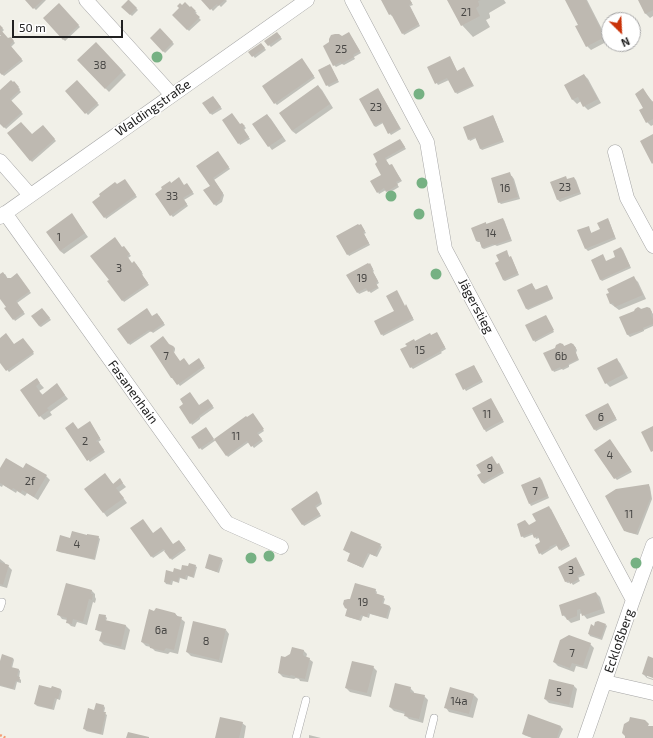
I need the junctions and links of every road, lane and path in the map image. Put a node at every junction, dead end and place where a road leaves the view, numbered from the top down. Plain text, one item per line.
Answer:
1 (86, 0) edge
2 (307, 0) edge
3 (352, 0) edge
4 (172, 95) junction
5 (615, 152) dead end
6 (0, 161) edge
7 (30, 195) junction
8 (3, 215) edge
9 (653, 246) edge
10 (653, 545) edge
11 (281, 546) dead end
12 (633, 600) junction
13 (0, 602) edge
14 (0, 608) edge
15 (605, 682) junction
16 (653, 693) edge
17 (306, 700) dead end
18 (434, 718) dead end
19 (0, 735) edge
20 (6, 738) edge
21 (296, 738) edge
22 (429, 738) edge
23 (585, 738) edge

1 - 4 street
2 - 4 street, Waldingstraße
3 - 12 street, Jägerstieg
4 - 7 street, Waldingstraße
5 - 9 street
6 - 7 street
7 - 8 street, Waldingstraße
8 - 11 street, Fasanenhain
10 - 12 street, Eckloßberg
12 - 15 street, Eckloßberg
13 - 14 lane
15 - 16 street
15 - 23 street, Eckloßberg
17 - 21 lane
18 - 22 lane
19 - 20 path

